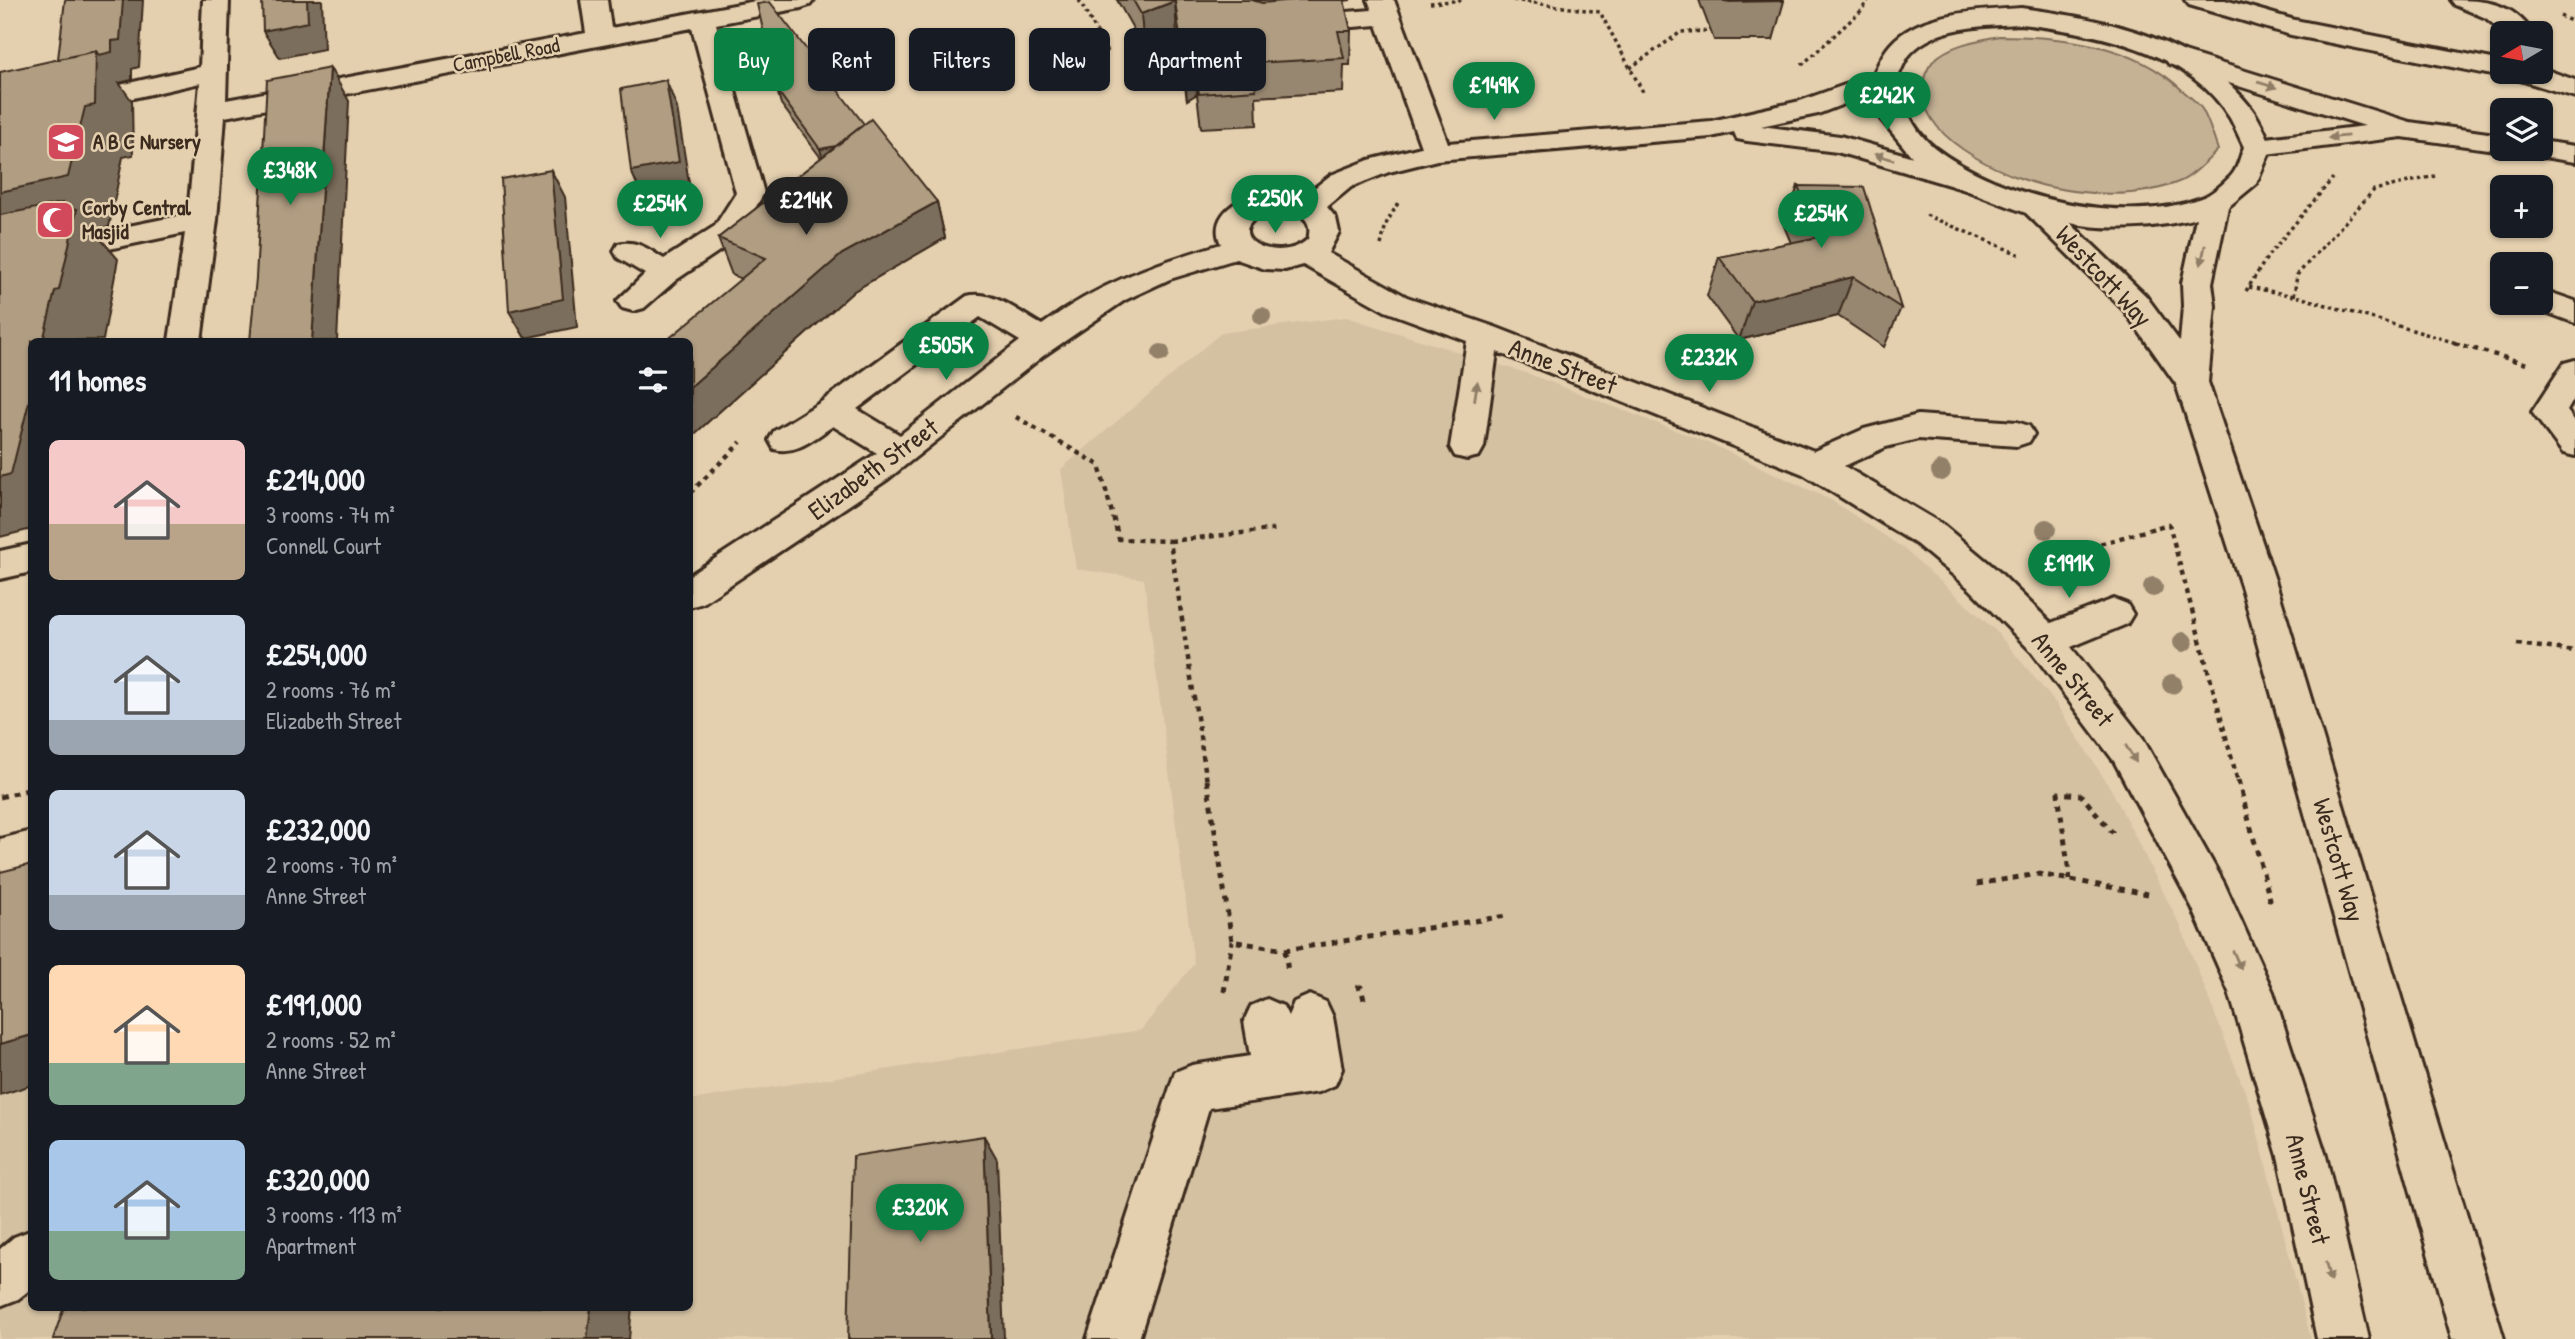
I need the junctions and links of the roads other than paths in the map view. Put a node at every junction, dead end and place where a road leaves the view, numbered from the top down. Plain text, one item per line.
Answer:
1 (216, 0) edge
2 (594, 0) edge
3 (800, 0) edge
4 (2032, 0) edge
5 (2198, 0) edge
6 (2464, 0) edge
7 (1384, 8) edge
8 (702, 18) junction
9 (2505, 21) edge
10 (2073, 22) junction
11 (1274, 25) edge
12 (599, 37) junction
13 (2178, 58) junction
14 (2490, 67) edge
15 (212, 72) junction
16 (1884, 79) junction
17 (2553, 82) edge
18 (2575, 89) edge
19 (212, 111) junction
20 (0, 120) edge
21 (1711, 129) junction
22 (2406, 130) junction
23 (2490, 141) edge
24 (2258, 147) junction
25 (2553, 151) edge
26 (1437, 152) junction
27 (2575, 154) edge
28 (1973, 183) junction
29 (2214, 204) junction
30 (1308, 207) junction
31 (2036, 207) junction
32 (202, 220) junction
33 (1239, 248) junction
34 (629, 251) dead end
35 (1306, 255) junction
36 (0, 262) edge
37 (665, 273) junction
38 (633, 301) dead end
39 (2553, 304) edge
40 (2575, 313) edge
41 (1484, 335) junction
42 (185, 338) edge
43 (1044, 340) junction
44 (2573, 374) edge
45 (2192, 382) junction
46 (833, 410) junction
47 (2017, 434) dead end
48 (786, 439) road end
49 (2575, 444) edge
50 (1467, 447) dead end
51 (901, 452) junction
52 (1815, 465) junction
53 (28, 559) edge
54 (0, 565) edge
55 (693, 591) edge
56 (2114, 614) dead end
57 (2045, 641) junction
58 (28, 850) edge
59 (0, 858) edge
60 (1289, 1019) dead end
61 (28, 1258) edge
62 (0, 1281) edge
63 (1113, 1339) edge
64 (2343, 1339) edge
65 (2478, 1339) edge

1 - 15 main road
2 - 12 main road
3 - 8 main road, Campbell Road
4 - 10 main road
5 - 14 main road
6 - 9 main road
7 - 11 main road
7 - 26 main road
8 - 12 main road, Campbell Road
8 - 37 main road
10 - 13 main road
10 - 16 main road
12 - 19 main road, Campbell Road
13 -> 22 main road
13 - 24 main road
15 - 19 main road
15 - 20 main road
16 - 21 main road
16 - 28 main road
17 - 18 main road
19 - 32 main road
21 - 26 main road
28 -> 21 main road
22 - 23 main road
22 -> 24 main road
24 - 29 main road
25 - 27 main road
26 - 30 main road
28 - 31 main road
29 - 31 main road
29 -> 45 main road, Westcott Way
30 - 33 main road
30 - 35 main road
31 - 45 main road, Westcott Way
32 - 36 main road
32 - 42 main road
33 - 35 main road
33 - 43 main road, Elizabeth Street
34 - 37 main road
35 - 41 main road, Anne Street
37 - 38 main road
39 - 40 main road
50 -> 41 main road
41 - 52 main road, Anne Street
43 - 46 main road
43 - 51 main road, Elizabeth Street
44 - 49 main road
45 - 65 main road, Westcott Way
46 - 48 main road
46 - 51 main road
47 - 52 main road
51 - 55 main road, Elizabeth Street
52 - 57 main road, Anne Street
53 - 54 main road
56 - 57 main road
57 -> 64 main road, Anne Street
58 - 59 main road
60 - 63 main road
61 - 62 main road

